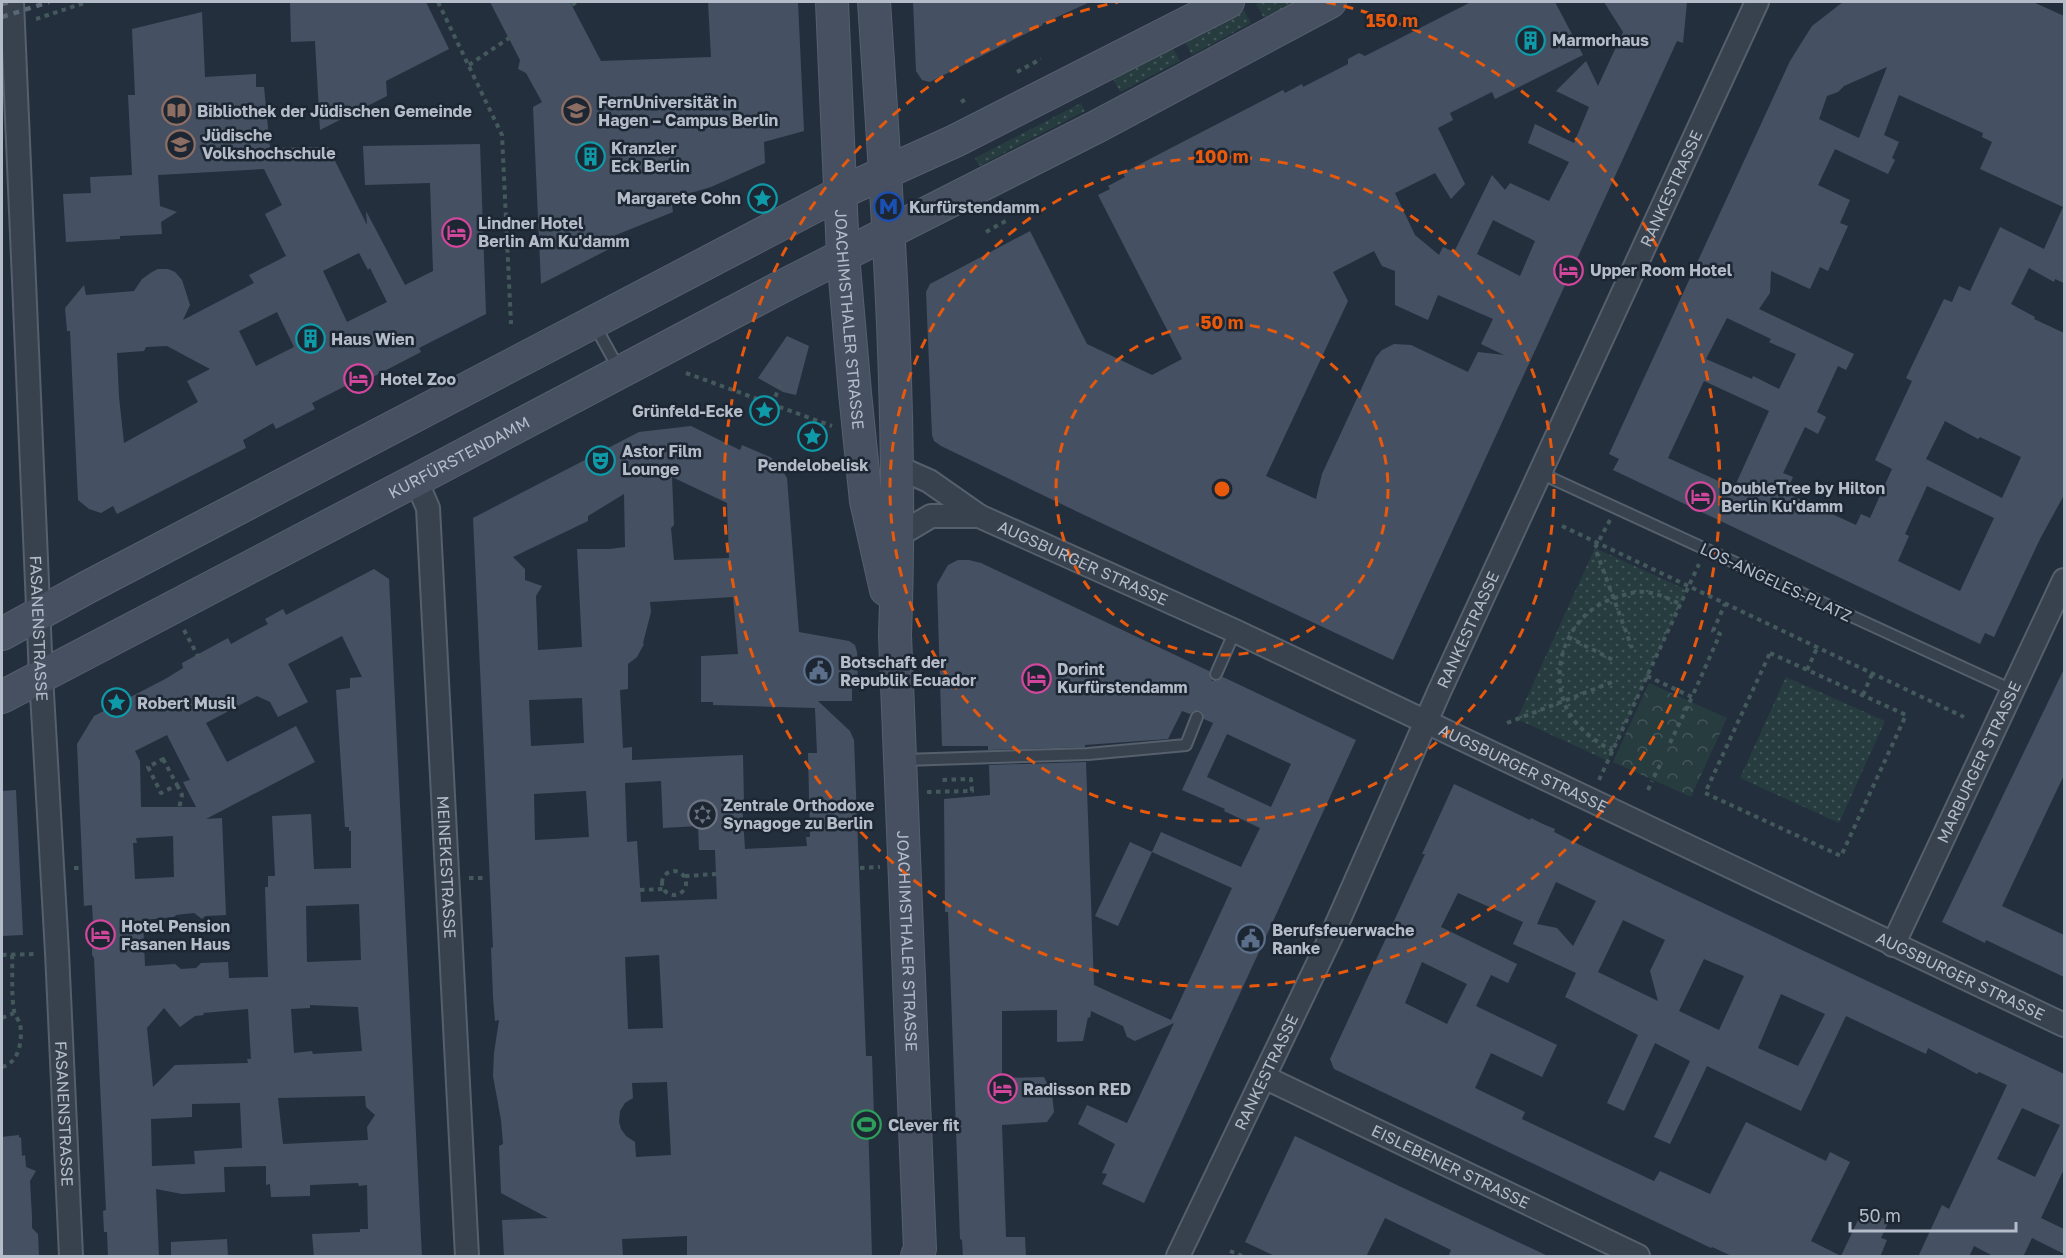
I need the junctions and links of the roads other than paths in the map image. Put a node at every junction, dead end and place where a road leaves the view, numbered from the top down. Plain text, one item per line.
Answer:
1 (12, 2) edge
2 (832, 2) edge
3 (874, 2) edge
4 (1228, 2) edge
5 (1330, 2) edge
6 (1757, 2) edge
7 (885, 171) junction
8 (840, 194) junction
9 (888, 232) junction
10 (843, 255) junction
11 (594, 323) junction
12 (620, 371) junction
13 (897, 467) junction
14 (1540, 473) junction
15 (416, 480) junction
16 (979, 516) junction
17 (899, 535) junction
18 (2064, 580) edge
19 (39, 613) junction
20 (1236, 631) junction
21 (2, 634) edge
22 (895, 635) junction
23 (1216, 674) dead end
24 (41, 676) junction
25 (2012, 690) junction
26 (2, 697) edge
27 (1197, 717) dead end
28 (1425, 723) junction
29 (901, 760) junction
30 (1893, 945) junction
31 (2064, 1025) edge
32 (1264, 1077) junction
33 (920, 1254) edge
34 (72, 1257) edge
35 (467, 1257) edge
36 (1178, 1257) edge
37 (1638, 1257) edge

1 - 19 street, FASANENSTRASSE
2 - 8 main road, JOACHIMSTHALER STRASSE
3 - 7 main road, JOACHIMSTHALER STRASSE
4 - 7 main road
5 - 9 main road, KURFÜRSTENDAMM
6 - 14 street, RANKESTRASSE
7 - 8 main road
7 - 9 main road, JOACHIMSTHALER STRASSE
8 - 10 main road, JOACHIMSTHALER STRASSE
8 - 11 main road
9 - 10 main road, KURFÜRSTENDAMM
9 - 13 main road, JOACHIMSTHALER STRASSE
10 - 12 main road, KURFÜRSTENDAMM
10 - 22 main road, JOACHIMSTHALER STRASSE
11 - 12 lane
11 - 19 main road
12 - 15 main road, KURFÜRSTENDAMM
13 - 16 street, AUGSBURGER STRASSE
13 - 17 main road, JOACHIMSTHALER STRASSE
14 - 25 lane, LOS-ANGELES-PLATZ
14 - 28 street, RANKESTRASSE
15 - 24 main road, KURFÜRSTENDAMM
15 - 35 street, MEINEKESTRASSE
16 - 17 street, AUGSBURGER STRASSE
16 - 20 street, AUGSBURGER STRASSE
17 - 22 main road, JOACHIMSTHALER STRASSE
18 - 25 street, MARBURGER STRASSE
19 - 21 main road
19 - 24 street, FASANENSTRASSE
20 - 23 lane
20 - 28 street, AUGSBURGER STRASSE
22 - 29 main road, JOACHIMSTHALER STRASSE
24 - 26 main road, KURFÜRSTENDAMM
24 - 34 street, FASANENSTRASSE
25 - 30 street, MARBURGER STRASSE
27 - 29 lane
28 - 30 street, AUGSBURGER STRASSE
28 - 32 street, RANKESTRASSE
29 - 33 main road, JOACHIMSTHALER STRASSE
30 - 31 street, AUGSBURGER STRASSE
32 - 36 street, RANKESTRASSE
32 - 37 street, EISLEBENER STRASSE

